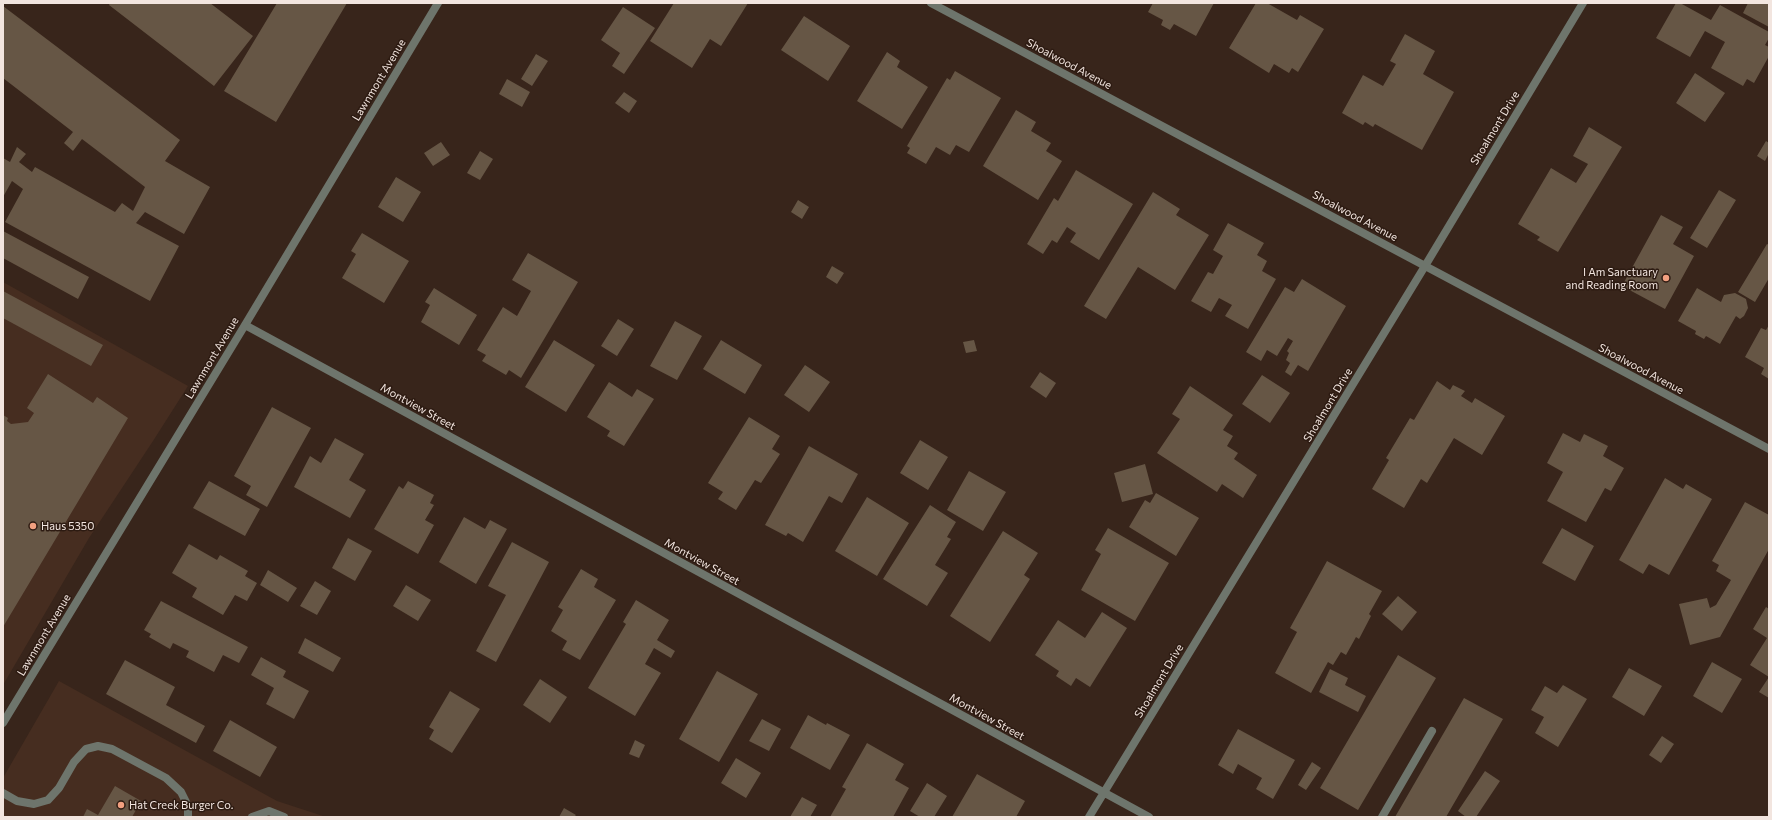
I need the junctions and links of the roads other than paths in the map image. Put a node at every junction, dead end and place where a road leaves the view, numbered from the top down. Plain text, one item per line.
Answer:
1 (438, 3) edge
2 (931, 3) edge
3 (1583, 3) edge
4 (1425, 266) junction
5 (245, 325) junction
6 (1769, 449) edge
7 (3, 723) edge
8 (1432, 731) dead end
9 (3, 793) edge
10 (1103, 793) junction
11 (188, 817) edge
12 (252, 817) edge
13 (284, 817) edge
14 (1089, 817) edge
15 (1149, 817) edge
16 (1382, 817) edge

1 - 5 street, Lawnmont Avenue
2 - 4 street, Shoalwood Avenue
3 - 4 street, Shoalmont Drive
4 - 6 street, Shoalwood Avenue
4 - 10 street, Shoalmont Drive
5 - 7 street, Lawnmont Avenue
5 - 10 street, Montview Street
8 - 16 street
9 - 11 street
10 - 14 street, Shoalmont Drive
10 - 15 street, Montview Street
12 - 13 street

